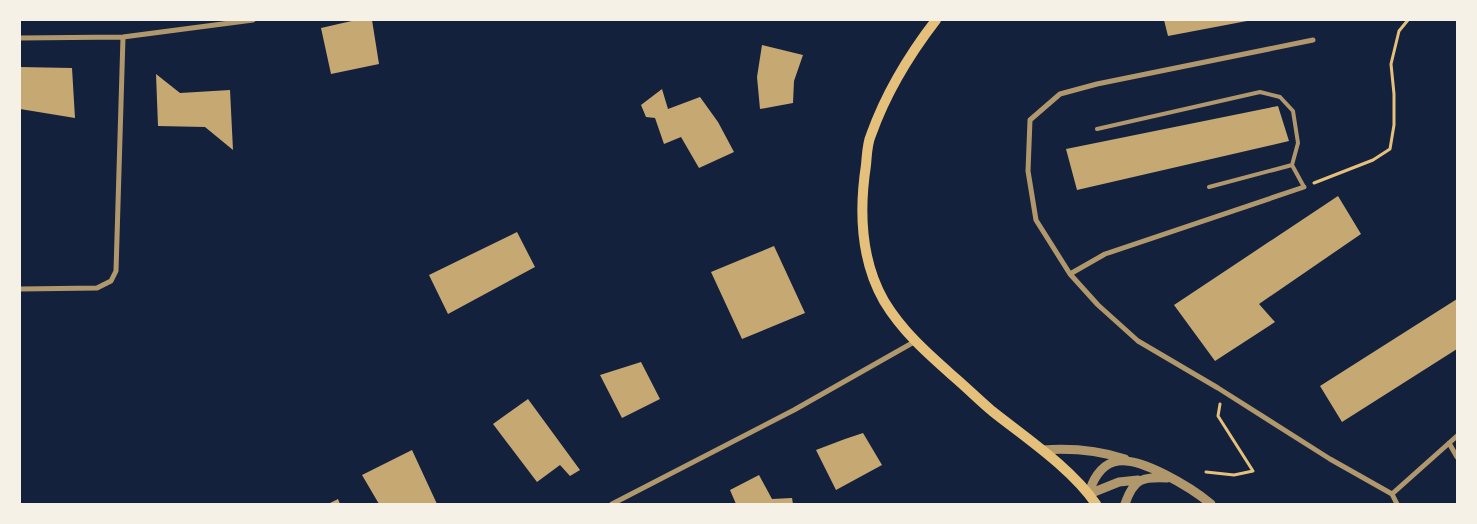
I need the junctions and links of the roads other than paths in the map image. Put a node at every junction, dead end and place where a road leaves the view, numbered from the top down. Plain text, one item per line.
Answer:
1 (253, 20) edge
2 (936, 20) edge
3 (20, 38) edge
4 (123, 38) junction
5 (1313, 40) dead end
6 (1097, 129) dead end
7 (1292, 165) junction
8 (1209, 187) dead end
9 (1304, 187) joint
10 (1070, 274) junction
11 (20, 289) edge
12 (914, 342) junction
13 (1457, 436) edge
14 (1449, 443) junction
15 (1042, 450) junction
16 (1457, 457) edge
17 (1130, 461) junction
18 (1171, 478) junction
19 (1138, 480) junction
20 (1089, 494) junction
21 (1392, 494) junction
22 (612, 504) edge
23 (1096, 504) edge
24 (1125, 504) edge
25 (1211, 504) edge
26 (1397, 504) edge

1 - 4 street
2 - 12 main road
3 - 4 street
4 - 11 street
5 - 10 street
6 - 7 lane
7 - 8 lane
7 - 9 lane
9 - 10 street
10 - 21 street
12 - 15 main road
12 - 22 street
13 - 14 street
14 - 16 street
14 - 21 street
15 - 17 street
15 - 20 main road
17 - 18 street
17 - 20 street
18 - 19 street
18 - 25 street
19 - 20 street
19 - 24 street
20 - 23 main road
21 - 26 street

